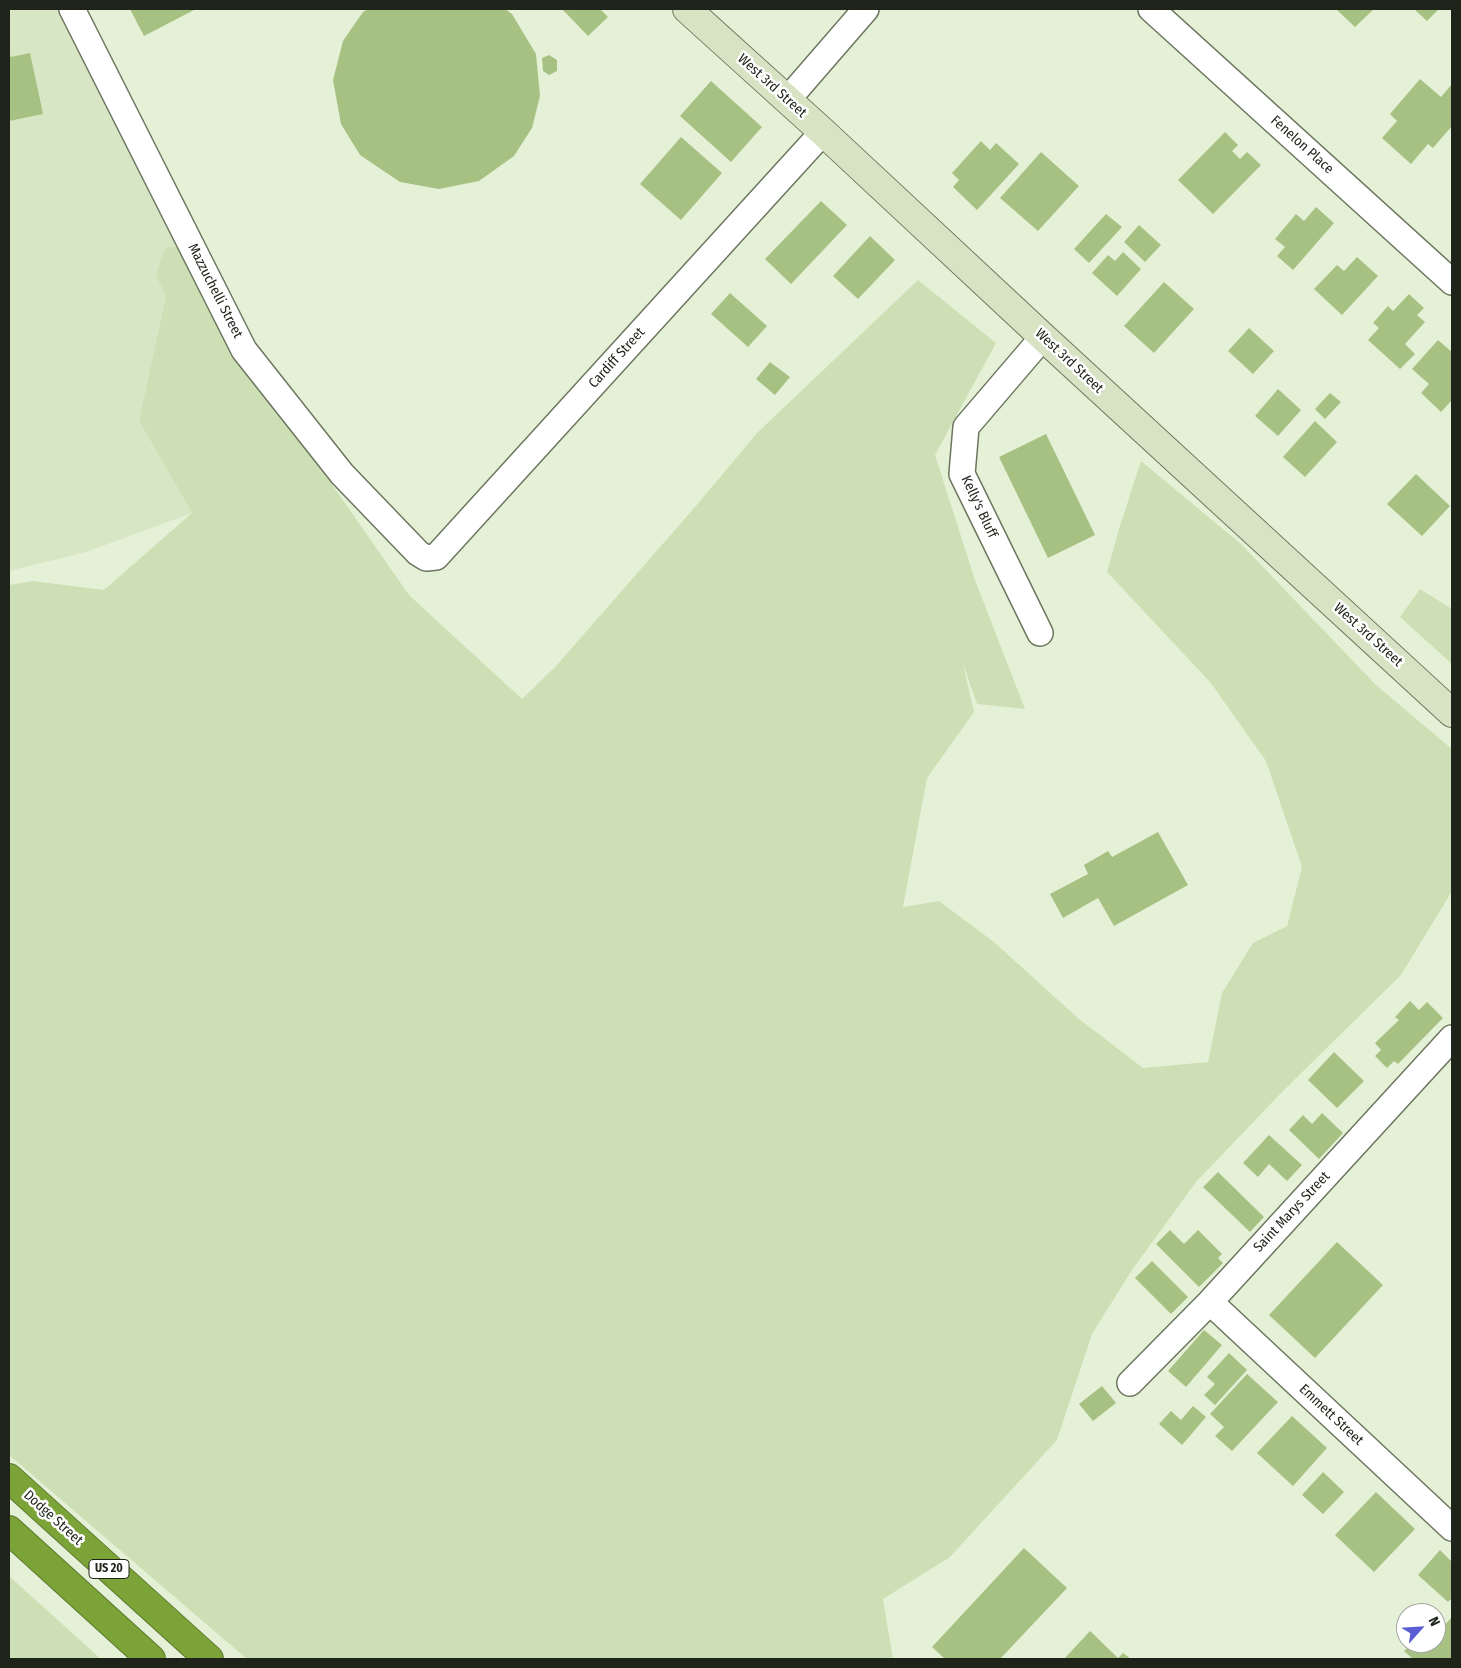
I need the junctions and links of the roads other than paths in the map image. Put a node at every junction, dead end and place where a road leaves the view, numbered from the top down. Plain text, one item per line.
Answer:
1 (72, 9) edge
2 (687, 9) edge
3 (866, 9) edge
4 (1151, 9) edge
5 (788, 99) junction
6 (823, 132) junction
7 (1452, 282) edge
8 (1042, 338) junction
9 (406, 540) joint
10 (1040, 634) dead end
11 (1452, 712) edge
12 (1452, 1038) edge
13 (1210, 1302) junction
14 (1130, 1383) dead end
15 (9, 1478) edge
16 (1452, 1528) edge
17 (9, 1530) edge
18 (151, 1659) edge
19 (209, 1659) edge

1 - 9 street, Mazzuchelli Street
2 - 5 street, West 3rd Street
3 - 5 street
4 - 7 street, Fenelon Place
5 - 6 street, West 3rd Street
6 - 8 street, West 3rd Street
6 - 9 street, Cardiff Street
8 - 10 street, Kelly's Bluff
8 - 11 street, West 3rd Street
12 - 13 street, Saint Marys Street
13 - 14 street, Saint Marys Street
13 - 16 street, Emmett Street
15 - 19 highway, Dodge Street / US 20
17 - 18 highway, US 20

